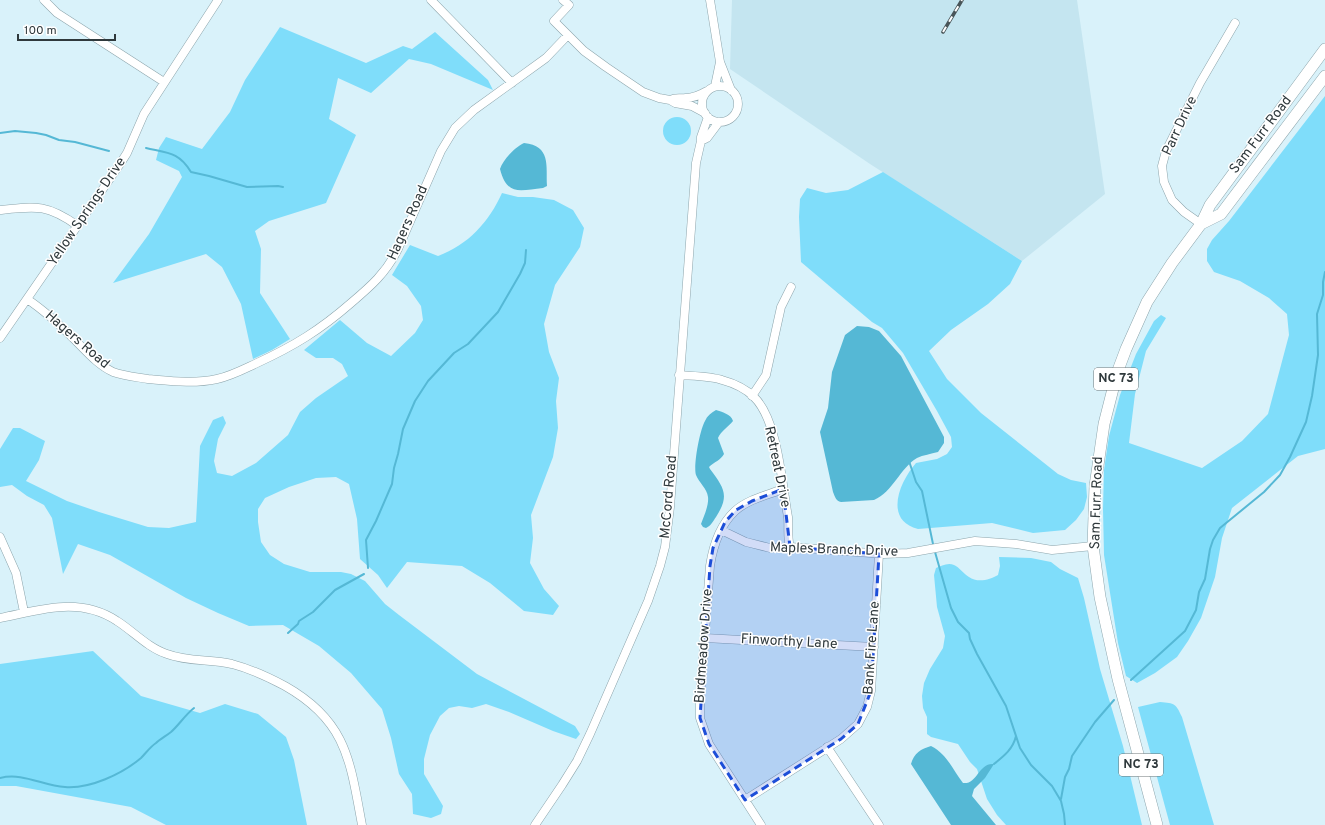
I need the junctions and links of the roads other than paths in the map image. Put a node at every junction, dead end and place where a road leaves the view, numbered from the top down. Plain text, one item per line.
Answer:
1 (44, 0) edge
2 (218, 0) edge
3 (431, 0) edge
4 (563, 0) edge
5 (710, 0) edge
6 (1235, 23) dead end
7 (568, 35) junction
8 (1325, 49) edge
9 (720, 62) junction
10 (1325, 76) edge
11 (164, 82) junction
12 (512, 83) junction
13 (711, 88) junction
14 (731, 90) junction
15 (670, 100) junction
16 (707, 115) junction
17 (719, 122) junction
18 (702, 142) junction
19 (0, 210) edge
20 (1202, 224) junction
21 (78, 226) junction
22 (791, 287) dead end
23 (28, 300) junction
24 (0, 338) edge
25 (680, 375) junction
26 (752, 396) junction
27 (783, 489) junction
28 (721, 530) junction
29 (0, 537) edge
30 (1093, 546) junction
31 (790, 547) junction
32 (879, 554) junction
33 (24, 612) junction
34 (0, 618) edge
35 (705, 638) junction
36 (874, 646) junction
37 (827, 747) junction
38 (745, 800) junction
39 (362, 825) edge
40 (535, 825) edge
41 (761, 825) edge
42 (879, 825) edge
43 (1157, 825) edge

1 - 11 street
2 - 11 street, Yellow Springs Drive
3 - 12 street
4 - 7 street
5 - 9 street, McCord Road
6 - 20 street, Parr Drive
7 - 12 street, Hagers Road
7 - 15 street
8 - 20 main road, Sam Furr Road / NC 73
9 - 13 street, McCord Road
9 - 14 street, McCord Road
10 - 20 main road, Sam Furr Road / NC 73
11 - 21 street, Yellow Springs Drive
12 - 23 street, Hagers Road
13 - 14 street
13 - 15 street
13 - 16 street, McCord Road
14 - 17 street, McCord Road
15 - 16 street
16 - 17 street
16 - 18 street, McCord Road
17 - 18 street, McCord Road
18 - 25 street, McCord Road
19 - 21 street
20 - 30 main road, Sam Furr Road / NC 73
21 - 23 street, Yellow Springs Drive
22 - 26 street
23 - 24 street, Yellow Springs Drive
25 - 26 street, Retreat Drive
25 - 40 street, McCord Road
26 - 27 street, Retreat Drive
27 - 28 street, Birdmeadow Drive
27 - 31 street, Retreat Drive
28 - 31 street, Maples Branch Drive
28 - 35 street, Birdmeadow Drive
29 - 33 street
30 - 32 street, Maples Branch Drive
30 - 43 main road, Sam Furr Road / NC 73
31 - 32 street, Maples Branch Drive
32 - 36 street, Bank Fire Lane
33 - 34 street
33 - 39 street
35 - 36 street, Finworthy Lane
35 - 38 street, Birdmeadow Drive
36 - 37 street, Bank Fire Lane
37 - 38 street, Bank Fire Lane
37 - 42 street
38 - 41 street, Birdmeadow Drive

